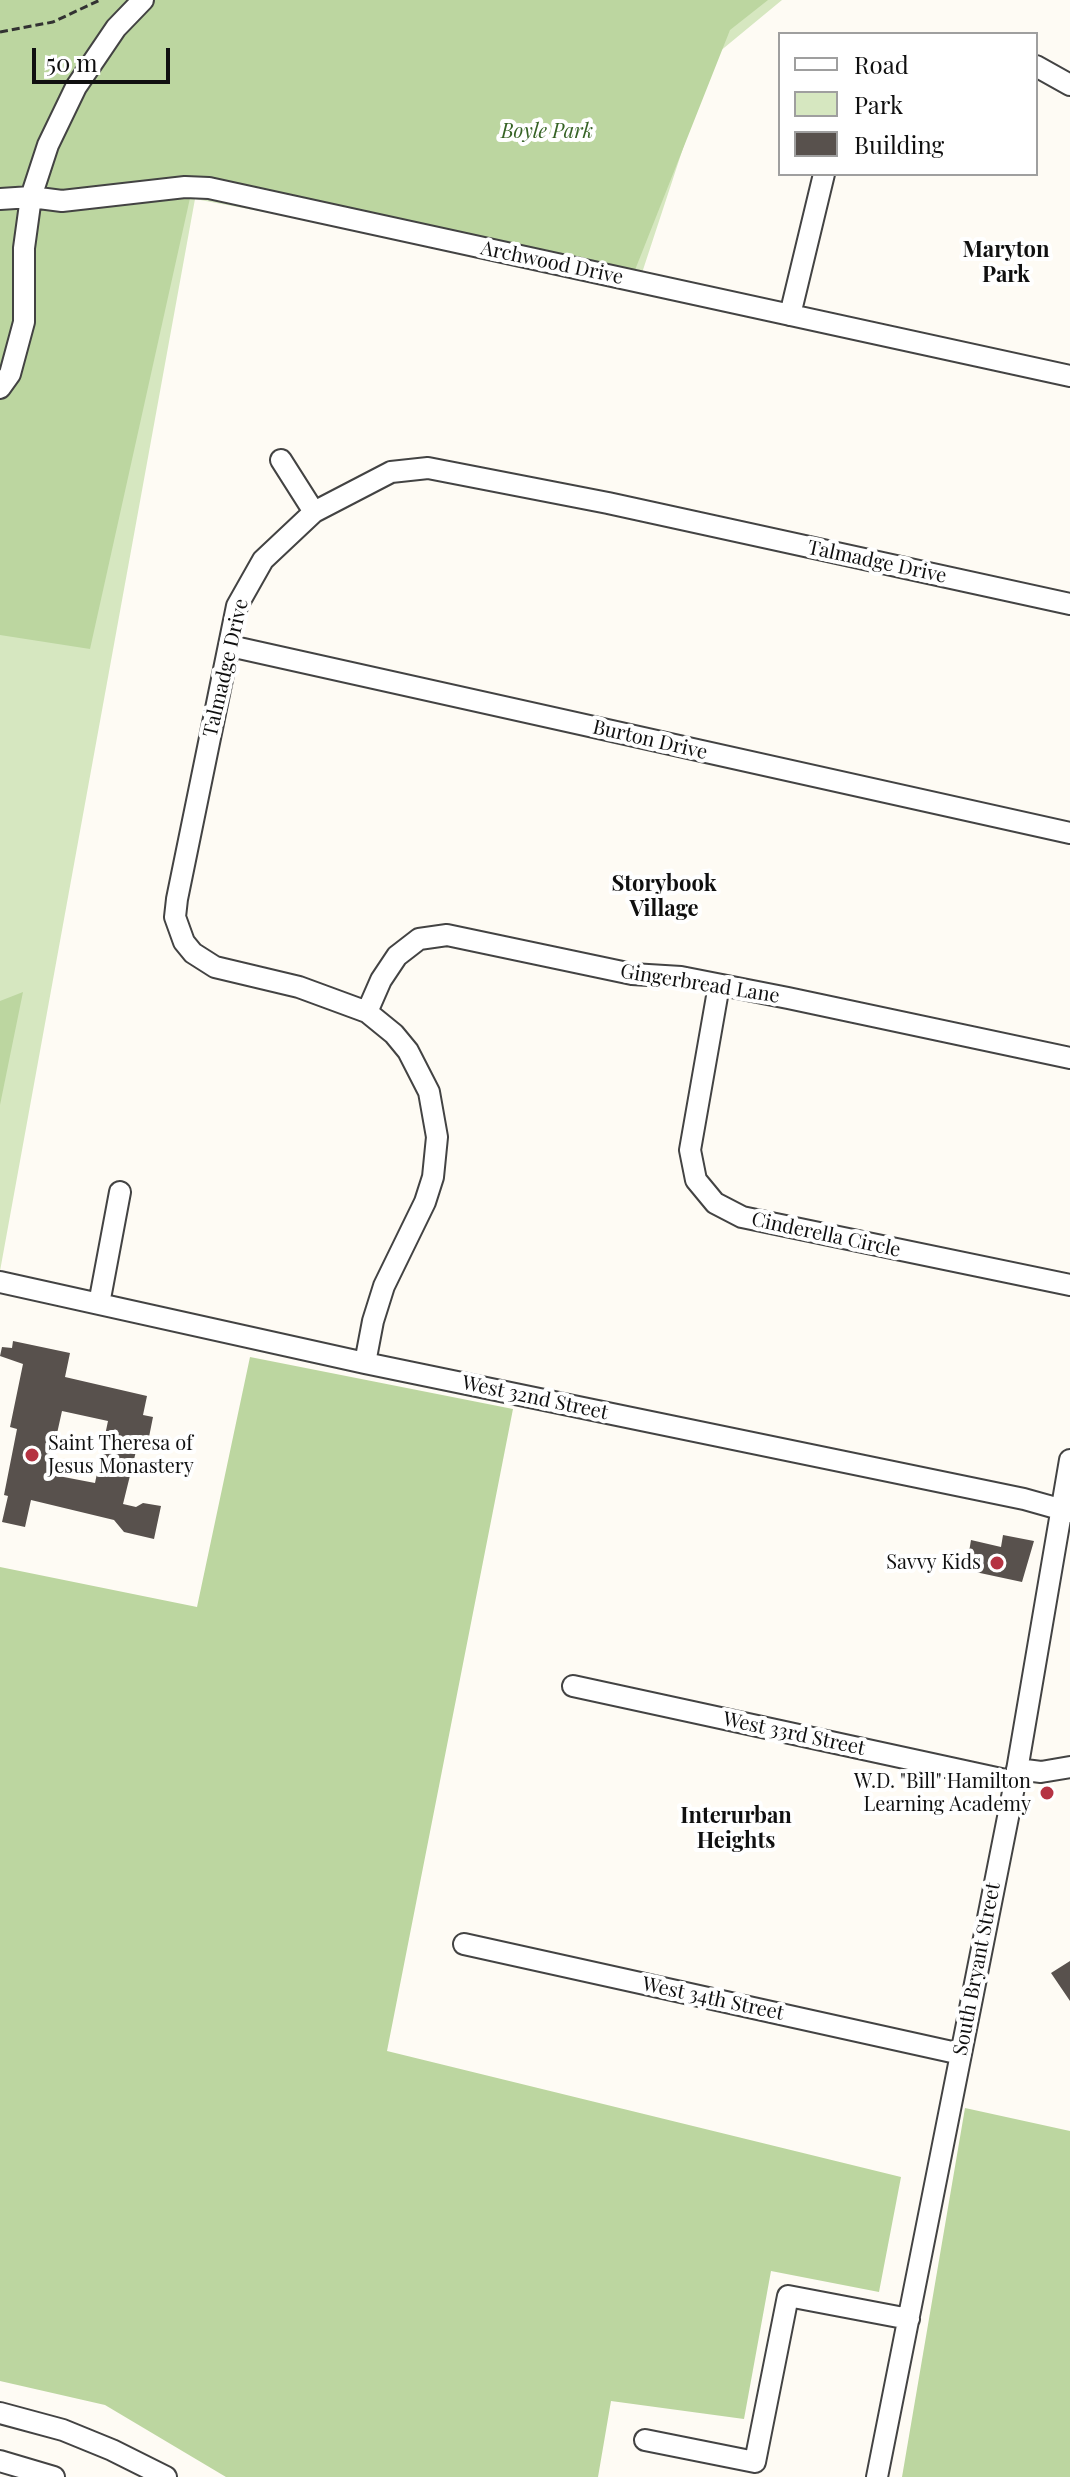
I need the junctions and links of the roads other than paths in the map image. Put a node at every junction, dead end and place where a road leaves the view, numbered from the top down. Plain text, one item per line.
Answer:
1 (143, 0) edge
2 (1038, 67) edge
3 (1070, 85) edge
4 (824, 176) edge
5 (31, 197) junction
6 (0, 199) edge
7 (790, 315) junction
8 (1070, 376) edge
9 (0, 388) edge
10 (281, 460) dead end
11 (314, 512) junction
12 (1070, 604) edge
13 (230, 646) junction
14 (1070, 833) edge
15 (719, 985) junction
16 (367, 1012) junction
17 (1070, 1058) edge
18 (120, 1192) dead end
19 (0, 1282) edge
20 (1070, 1285) edge
21 (99, 1304) junction
22 (365, 1363) junction
23 (1070, 1460) edge
24 (1066, 1511) edge
25 (573, 1686) dead end
26 (1070, 1767) edge
27 (1016, 1776) junction
28 (464, 1944) dead end
29 (961, 2054) junction
30 (909, 2319) junction
31 (0, 2413) edge
32 (645, 2440) dead end
33 (0, 2461) edge
34 (54, 2477) edge
35 (166, 2477) edge
36 (877, 2477) edge

1 - 5 street
2 - 3 street
4 - 7 street
5 - 6 street, Archwood Drive
5 - 7 street, Archwood Drive
5 - 9 street
7 - 8 street, Archwood Drive
10 - 11 street
11 - 12 street, Talmadge Drive
11 - 13 street, Talmadge Drive
13 - 14 street, Burton Drive
13 - 16 street, Talmadge Drive
15 - 16 street, Gingerbread Lane
15 - 17 street, Gingerbread Lane
15 - 20 street, Cinderella Circle
16 - 22 street, Talmadge Drive
18 - 21 street
19 - 21 street, West 32nd Street
21 - 22 street, West 32nd Street
22 - 24 street, West 32nd Street
23 - 24 street, South Bryant Street
24 - 27 street, South Bryant Street
25 - 27 street, West 33rd Street
26 - 27 street, West 33rd Street
27 - 29 street, South Bryant Street
28 - 29 street, West 34th Street
29 - 30 street, South Bryant Street
30 - 32 street
30 - 36 street, South Bryant Street
31 - 35 street
33 - 34 street

